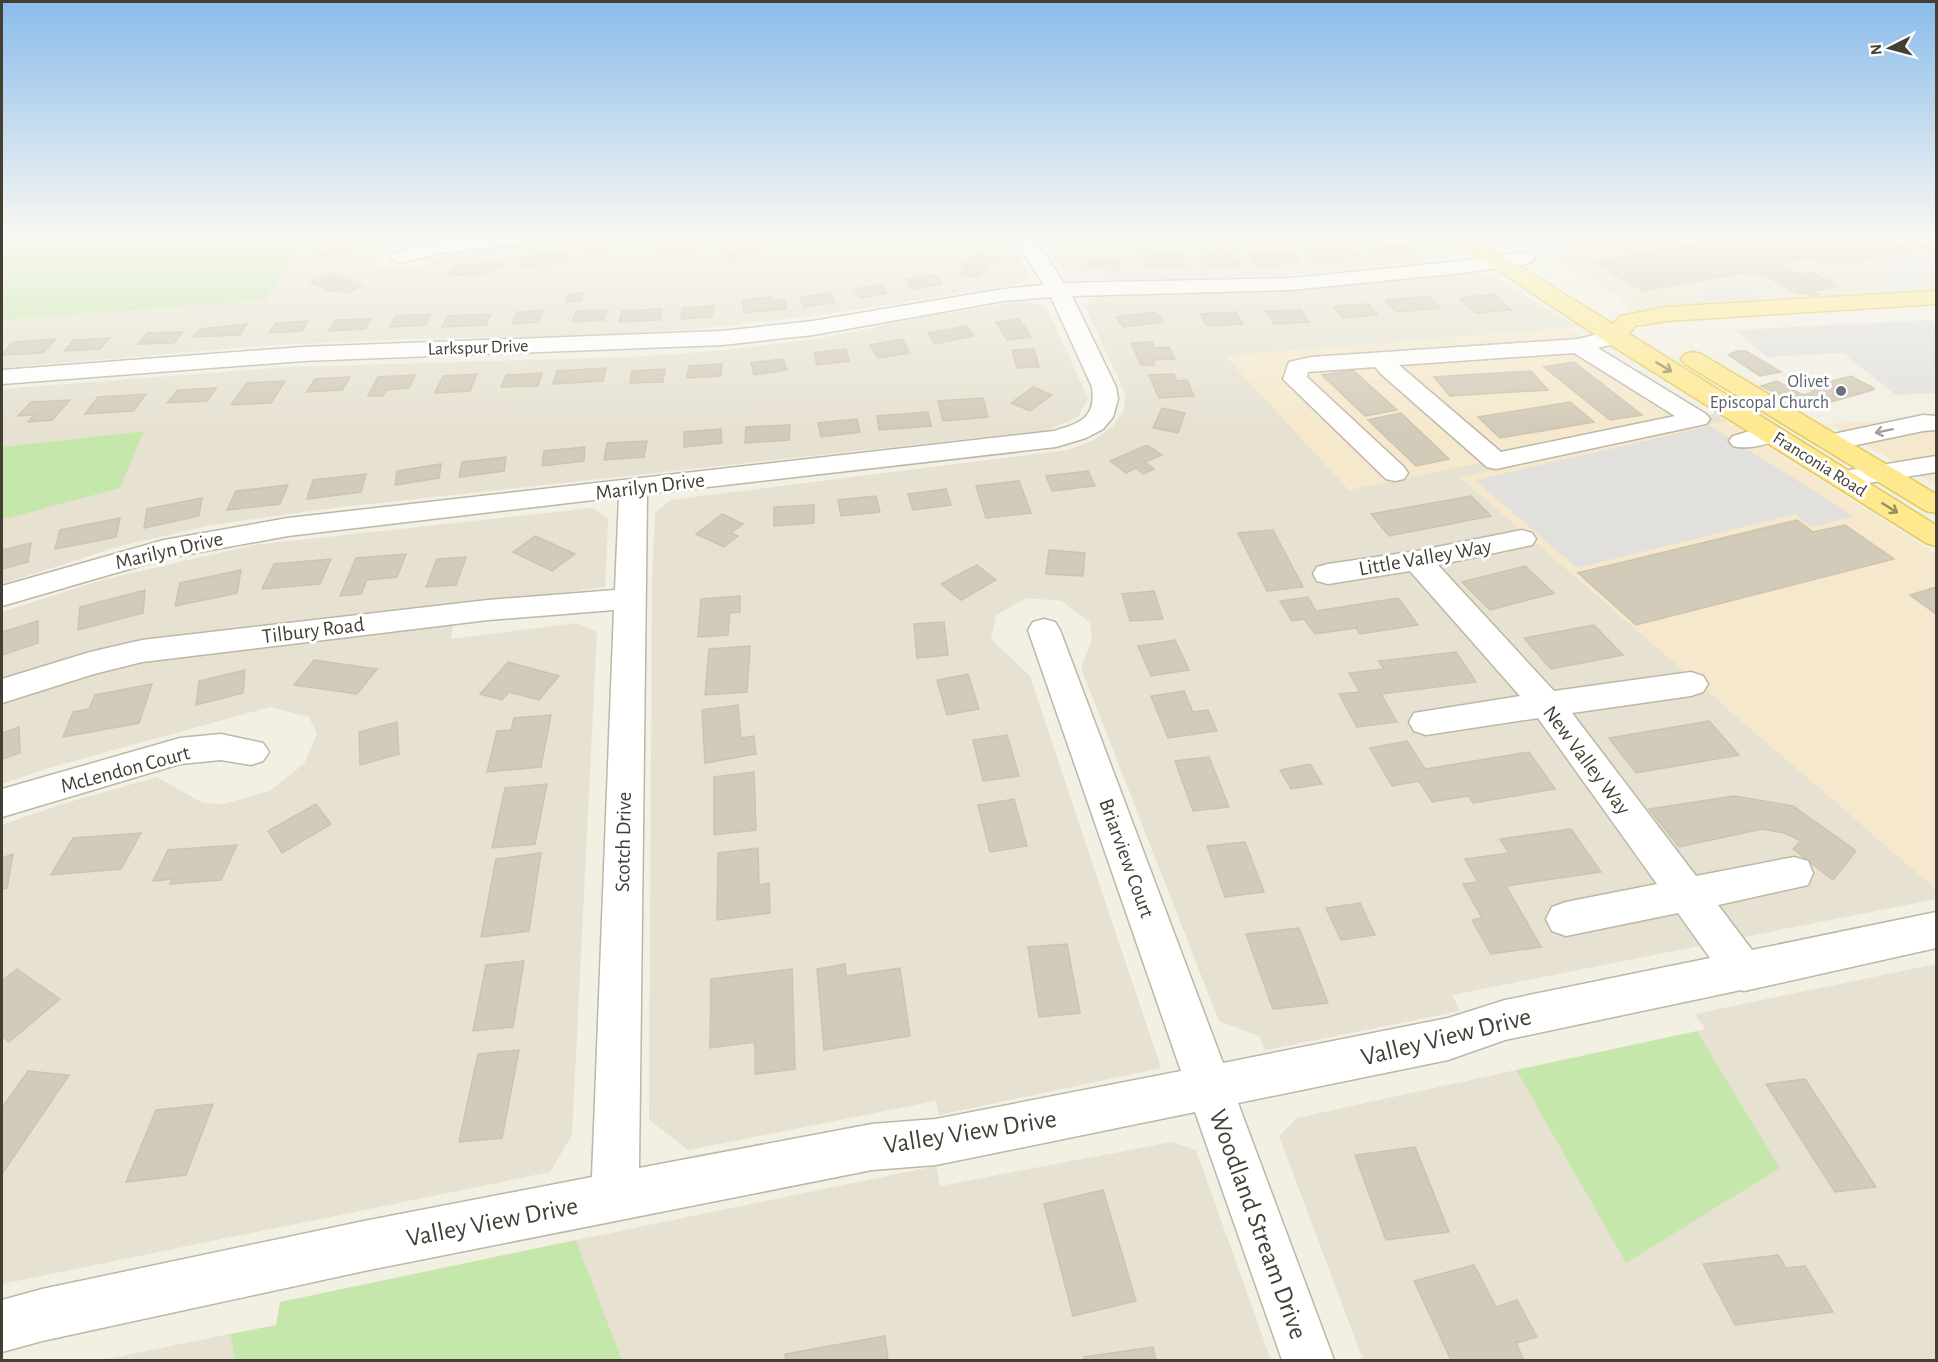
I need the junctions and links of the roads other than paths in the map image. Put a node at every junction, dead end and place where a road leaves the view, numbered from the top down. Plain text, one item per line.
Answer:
1 (961, 302) edge
2 (1063, 302) edge
3 (1573, 302) edge
4 (1588, 302) edge
5 (1864, 302) edge
6 (1936, 310) edge
7 (1629, 330) junction
8 (1578, 346) junction
9 (1382, 359) junction
10 (2, 377) edge
11 (1936, 423) edge
12 (1770, 433) junction
13 (1742, 441) dead end
14 (1833, 442) junction
15 (1930, 470) edge
16 (1883, 472) junction
17 (1395, 473) dead end
18 (633, 488) junction
19 (1846, 489) junction
20 (1936, 505) edge
21 (1936, 537) edge
22 (1522, 540) dead end
23 (1417, 560) junction
24 (1328, 574) dead end
25 (2, 596) edge
26 (629, 599) junction
27 (1044, 630) dead end
28 (1691, 684) dead end
29 (2, 692) edge
30 (1546, 705) junction
31 (1426, 722) dead end
32 (251, 752) dead end
33 (2, 803) edge
34 (1794, 873) dead end
35 (1686, 893) junction
36 (1566, 918) dead end
37 (1936, 930) edge
38 (1744, 972) junction
39 (1209, 1087) junction
40 (615, 1197) junction
41 (2, 1326) edge
42 (1308, 1360) edge

1 - 10 street, Larkspur Drive
2 - 18 street, Marilyn Drive
3 - 7 main road, Franconia Road
4 - 7 main road, Franconia Road
5 - 7 main road
6 - 7 main road
7 - 8 street
7 -> 12 main road, Franconia Road
7 - 14 main road, Franconia Road
8 - 9 street
8 - 9 street
9 - 17 street
11 -> 14 street
12 - 13 street
12 - 19 main road, Franconia Road
14 - 16 main road, Franconia Road
15 - 16 street
16 - 19 street
16 - 20 main road, Franconia Road
18 - 25 street, Marilyn Drive
18 - 26 street, Scotch Drive
19 -> 21 main road, Franconia Road
22 - 23 street, Little Valley Way
23 - 24 street, Little Valley Way
23 - 30 street, New Valley Way
26 - 29 street, Tilbury Road
26 - 40 street, Scotch Drive
27 - 39 street, Briarview Court
28 - 30 street
30 - 31 street
30 - 35 street, New Valley Way
32 - 33 street, McLendon Court
34 - 35 street
35 - 36 street
35 - 38 street, New Valley Way
37 - 38 street, Valley View Drive
38 - 39 street, Valley View Drive
39 - 40 street, Valley View Drive
39 - 42 street, Woodland Stream Drive
40 - 41 street, Valley View Drive

